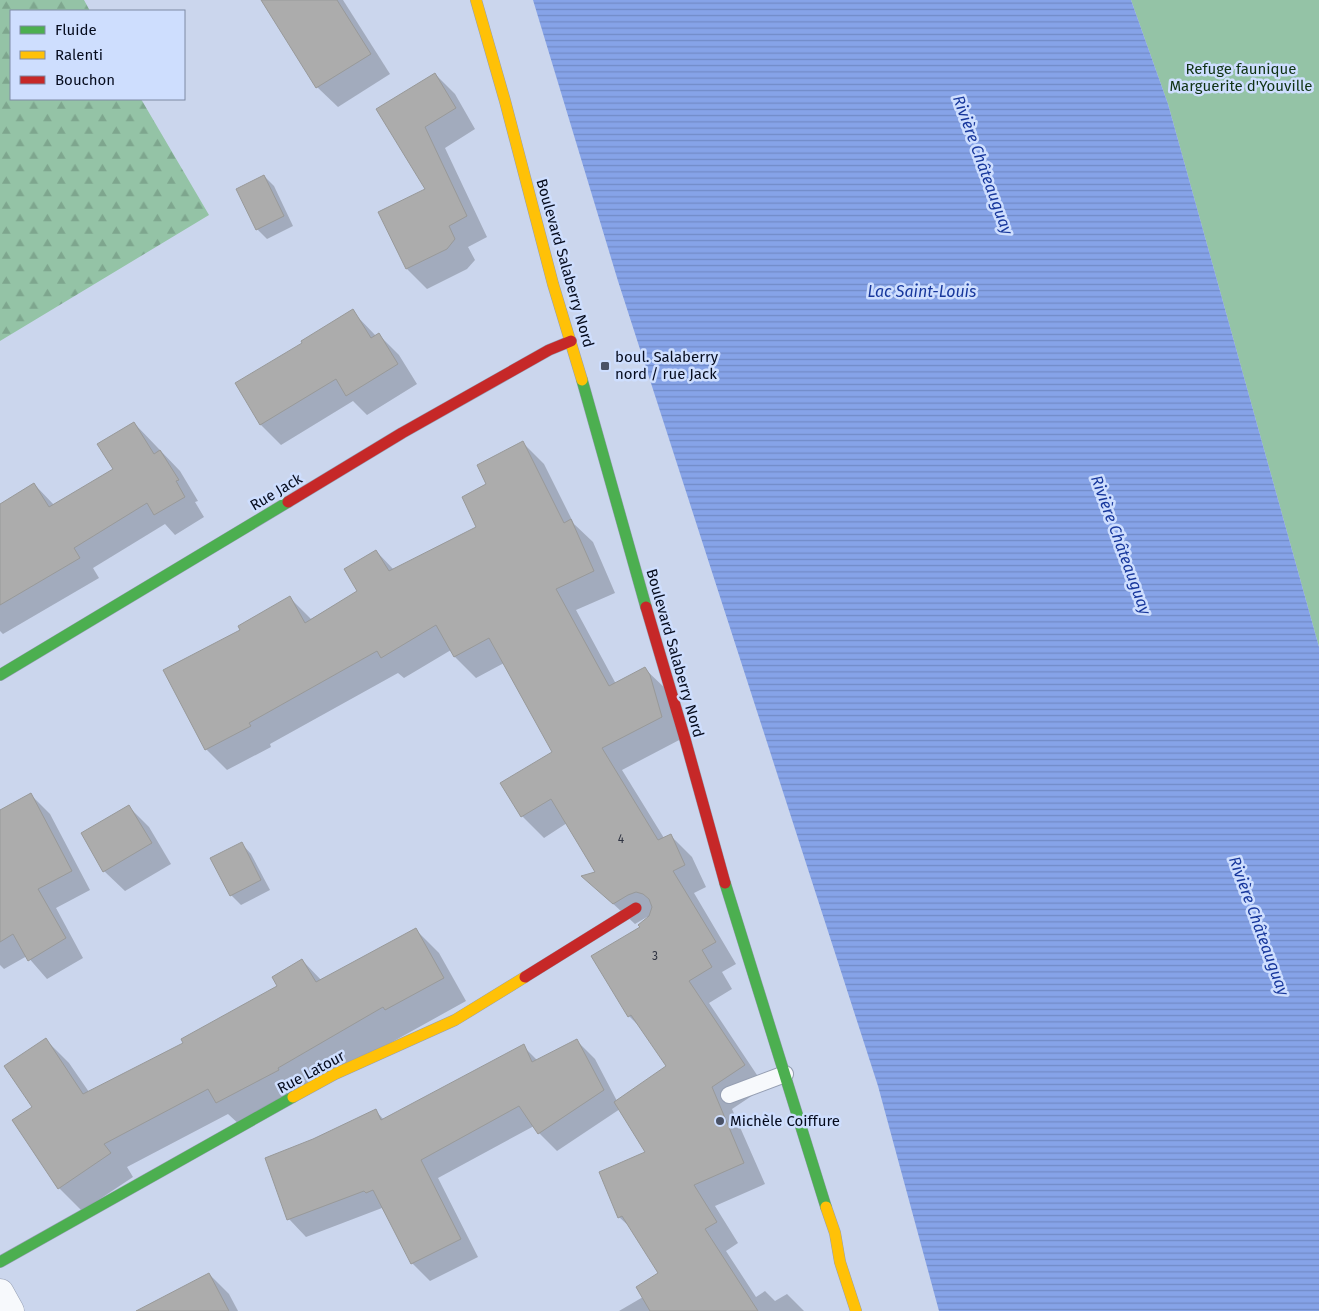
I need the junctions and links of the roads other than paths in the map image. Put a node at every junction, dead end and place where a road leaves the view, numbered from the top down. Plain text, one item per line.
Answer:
1 (476, 0) edge
2 (571, 341) junction
3 (0, 675) edge
4 (636, 908) dead end
5 (785, 1074) junction
6 (729, 1095) dead end
7 (0, 1262) edge
8 (0, 1293) edge
9 (10, 1311) edge
10 (856, 1311) edge

1 - 2 street, Boulevard Salaberry Nord
2 - 3 street, Rue Jack
2 - 5 street, Boulevard Salaberry Nord
4 - 7 street, Rue Latour
5 - 6 lane
5 - 10 street, Boulevard Salaberry Nord
8 - 9 street

